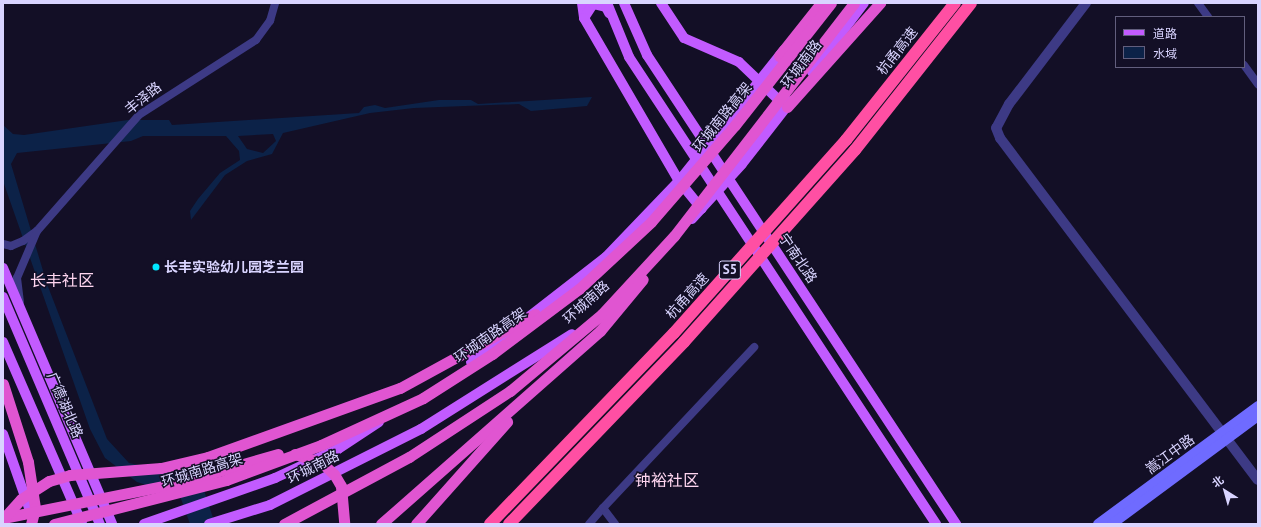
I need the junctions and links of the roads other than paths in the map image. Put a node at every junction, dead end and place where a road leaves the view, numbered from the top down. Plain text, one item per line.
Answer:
1 (275, 3) edge
2 (582, 3) edge
3 (607, 3) edge
4 (624, 3) edge
5 (661, 3) edge
6 (819, 3) edge
7 (831, 3) edge
8 (854, 3) edge
9 (864, 3) edge
10 (955, 3) edge
11 (971, 3) edge
12 (1086, 3) edge
13 (1198, 3) edge
14 (879, 6) edge
15 (610, 15) junction
16 (1207, 16) edge
17 (584, 18) junction
18 (779, 56) joint
19 (1245, 66) edge
20 (760, 80) junction
21 (1258, 84) edge
22 (787, 107) junction
23 (679, 181) junction
24 (702, 209) junction
25 (37, 231) junction
26 (674, 236) junction
27 (3, 244) edge
28 (3, 268) edge
29 (579, 289) junction
30 (3, 298) edge
31 (21, 311) junction
32 (3, 342) edge
33 (754, 347) dead end
34 (558, 370) junction
35 (3, 384) edge
36 (1258, 406) edge
37 (1258, 416) edge
38 (3, 434) edge
39 (1224, 436) junction
40 (1258, 480) edge
41 (22, 492) junction
42 (603, 508) junction
43 (3, 518) edge
44 (213, 523) edge
45 (3, 524) edge
46 (31, 524) edge
47 (35, 524) edge
48 (54, 524) edge
49 (82, 524) edge
50 (100, 524) edge
51 (112, 524) edge
52 (144, 524) edge
53 (284, 524) edge
54 (344, 524) edge
55 (381, 524) edge
56 (416, 524) edge
57 (490, 524) edge
58 (509, 524) edge
59 (589, 524) edge
60 (615, 524) edge
61 (936, 524) edge
62 (956, 524) edge
63 (1098, 524) edge
64 (1112, 524) edge

1 - 25 street, 丰泽路
2 - 17 main road
3 - 15 main road, 宁南北路
4 - 62 main road, 宁南北路
5 - 20 main road
6 - 18 highway
7 - 29 highway, 环城南路高架
8 - 26 highway
9 - 22 main road, 环城南路
10 - 57 highway, 杭甬高速 / S5
11 - 58 highway, 杭甬高速 / S5
12 - 39 street
13 - 16 street
14 - 22 highway
15 - 17 main road
15 - 61 main road, 宁南北路
17 - 23 main road
18 - 20 main road, 环城南路
19 - 21 street
20 - 22 main road
20 - 23 main road, 环城南路
22 - 24 main road, 环城南路
23 - 24 main road
23 - 52 main road, 环城南路
24 - 26 main road, 环城南路
25 - 27 street
25 - 31 street
26 - 34 highway
26 - 44 main road, 环城南路
26 - 53 highway
28 - 31 main road
29 - 43 highway
29 - 48 highway, 环城南路高架
30 - 50 main road, 广德湖北路
31 - 51 main road
32 - 49 main road
33 - 42 street
34 - 55 highway
34 - 56 highway
35 - 46 highway
36 - 39 main road, 嵩江中路
37 - 39 main road, 嵩江中路
38 - 41 main road
39 - 40 street
39 - 63 main road, 嵩江中路
39 - 64 main road, 嵩江中路
41 - 45 main road
41 - 47 main road
42 - 59 street
42 - 60 street
43 - 54 highway

